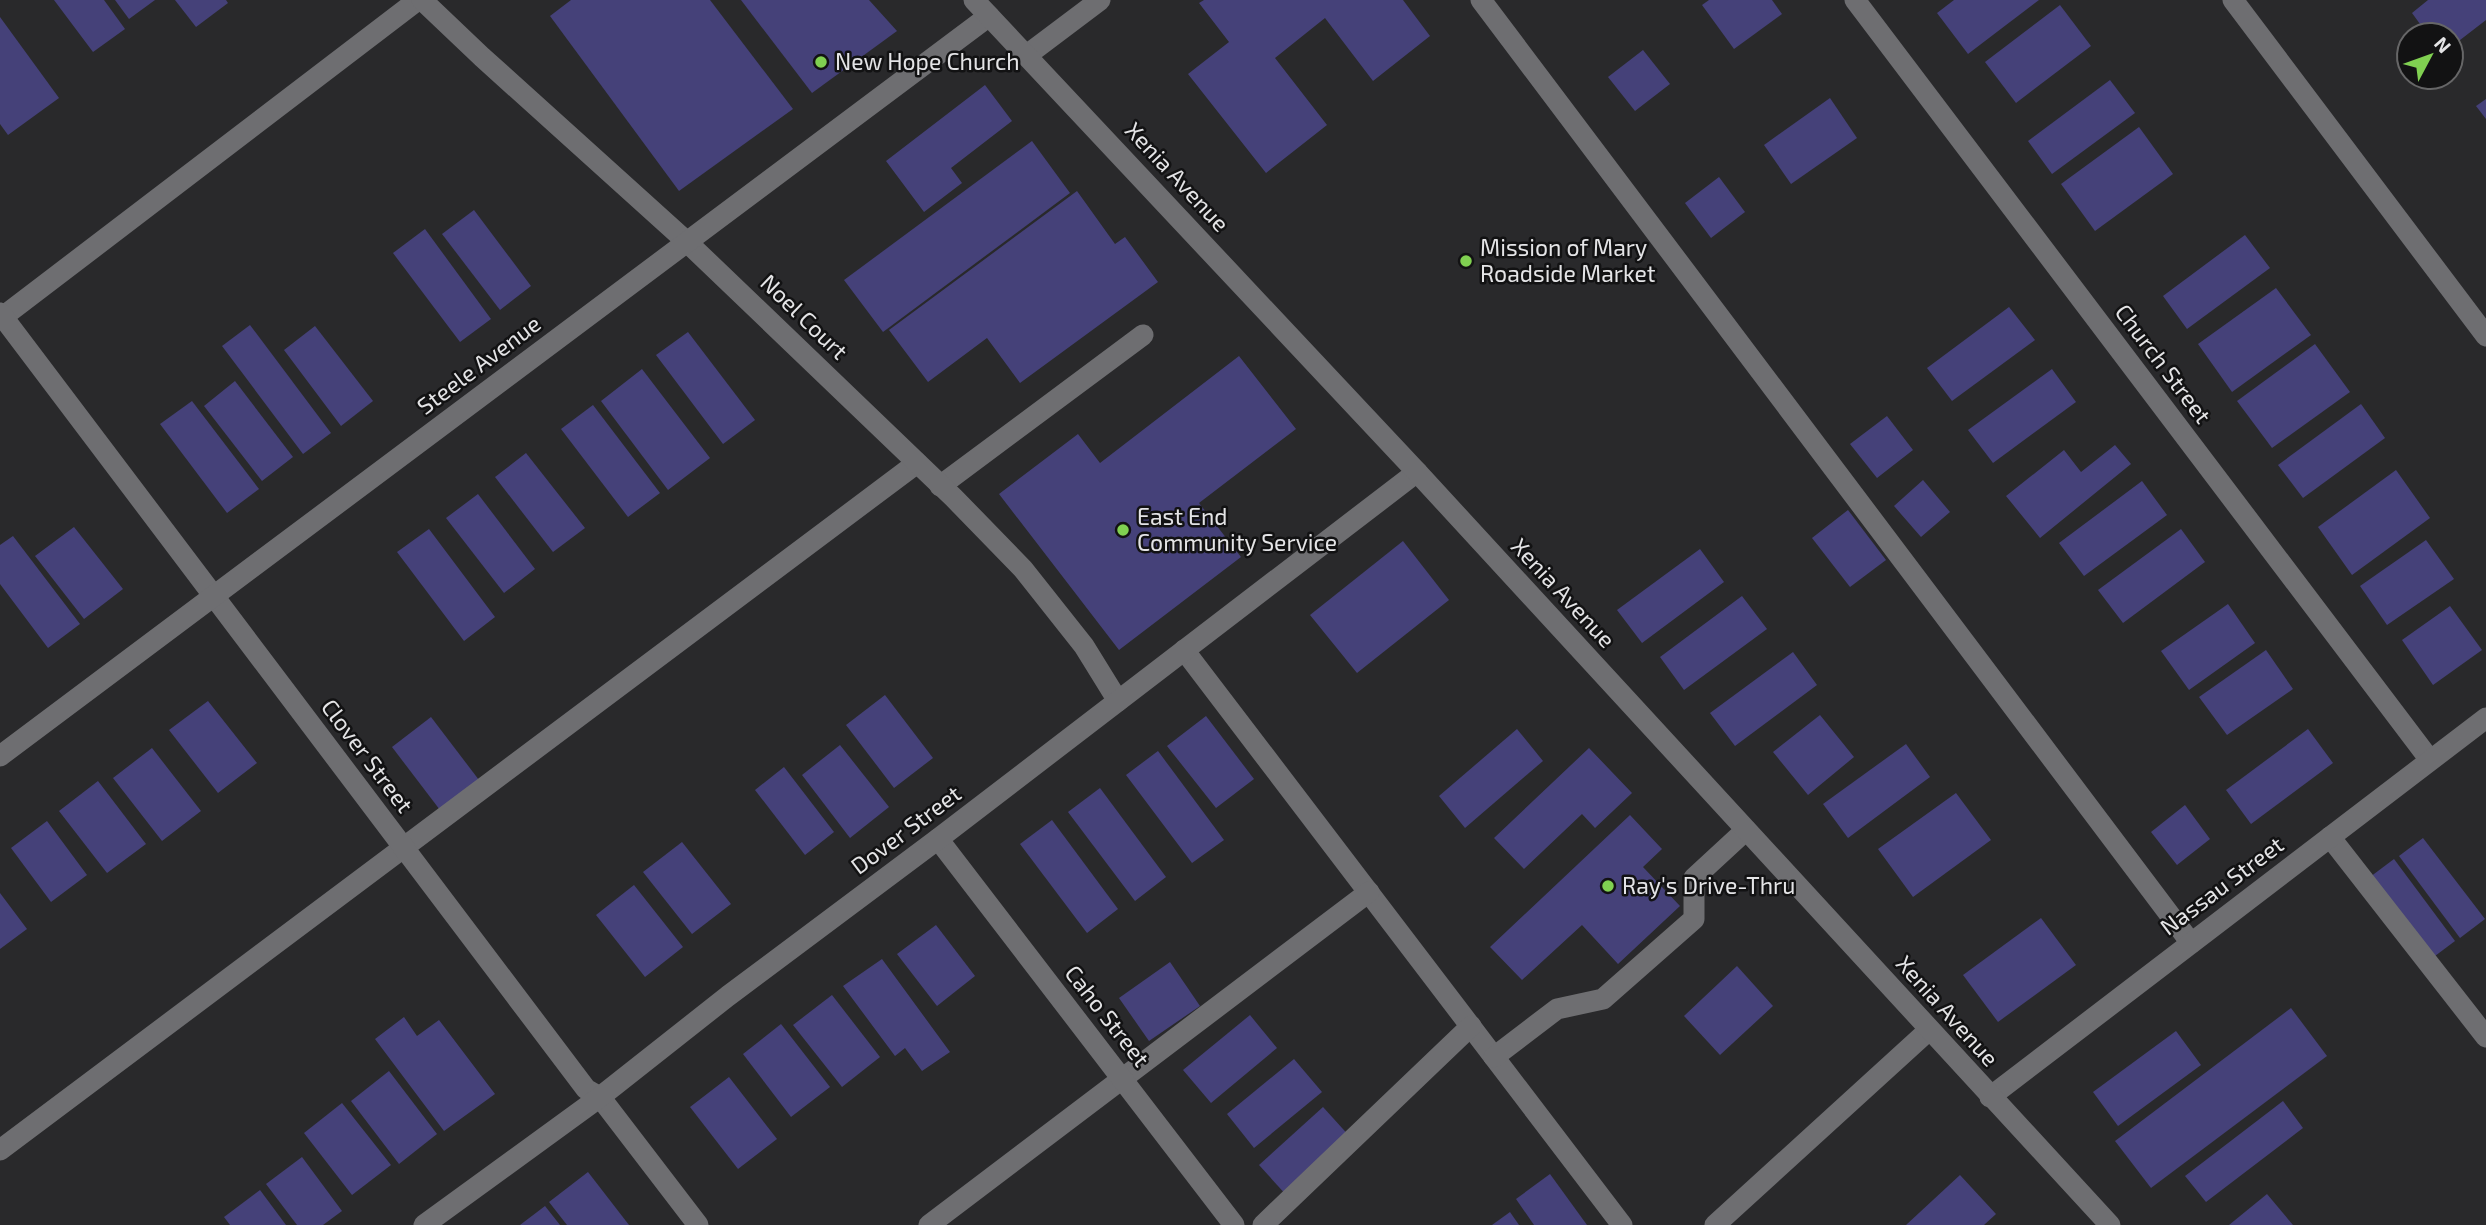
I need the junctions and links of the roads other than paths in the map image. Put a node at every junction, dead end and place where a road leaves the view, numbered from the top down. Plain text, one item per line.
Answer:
1 (420, 0) edge
2 (974, 0) edge
3 (1100, 0) edge
4 (1481, 0) edge
5 (1855, 0) edge
6 (2233, 0) edge
7 (989, 16) junction
8 (1027, 54) junction
9 (687, 242) junction
10 (1, 316) edge
11 (1143, 335) dead end
12 (2486, 336) edge
13 (917, 463) junction
14 (1417, 472) junction
15 (940, 486) junction
16 (213, 597) junction
17 (1184, 650) junction
18 (1118, 701) junction
19 (2486, 718) edge
20 (0, 756) edge
21 (2430, 760) junction
22 (1746, 830) junction
23 (2330, 837) junction
24 (938, 839) junction
25 (404, 848) junction
26 (1368, 892) junction
27 (2191, 943) junction
28 (1471, 1026) junction
29 (1929, 1030) junction
30 (2486, 1037) edge
31 (1494, 1057) junction
32 (1123, 1079) junction
33 (600, 1097) junction
34 (1990, 1097) junction
35 (0, 1150) edge
36 (424, 1225) edge
37 (698, 1225) edge
38 (929, 1225) edge
39 (1234, 1225) edge
40 (1263, 1225) edge
41 (1622, 1225) edge
42 (1715, 1225) edge
43 (2110, 1225) edge

1 - 9 street, Noel Court
1 - 10 street
2 - 7 street, Xenia Avenue
3 - 8 street
4 - 27 street
5 - 21 street, Church Street
6 - 12 street
7 - 8 street, Xenia Avenue
7 - 9 street, Steele Avenue
8 - 14 street, Xenia Avenue
9 - 13 street, Noel Court
9 - 16 street, Steele Avenue
10 - 16 street, Clover Street
11 - 15 street
13 - 15 street, Noel Court
13 - 25 street
14 - 17 street, Dover Street
14 - 22 street, Xenia Avenue
15 - 18 street, Noel Court
16 - 20 street, Steele Avenue
16 - 25 street, Clover Street
17 - 18 street, Dover Street
17 - 26 street
18 - 24 street, Dover Street
19 - 21 street, Nassau Street
21 - 23 street, Nassau Street
22 - 29 street, Xenia Avenue
22 - 31 street
23 - 27 street, Nassau Street
23 - 30 street
24 - 32 street, Caho Street
24 - 33 street, Dover Street
25 - 33 street, Clover Street
25 - 35 street
26 - 28 street
26 - 32 street
27 - 34 street, Nassau Street
28 - 31 street
28 - 40 street
29 - 34 street, Xenia Avenue
29 - 42 street
31 - 41 street
32 - 38 street
32 - 39 street, Caho Street
33 - 36 street, Dover Street
33 - 37 street, Clover Street
34 - 43 street, Xenia Avenue

